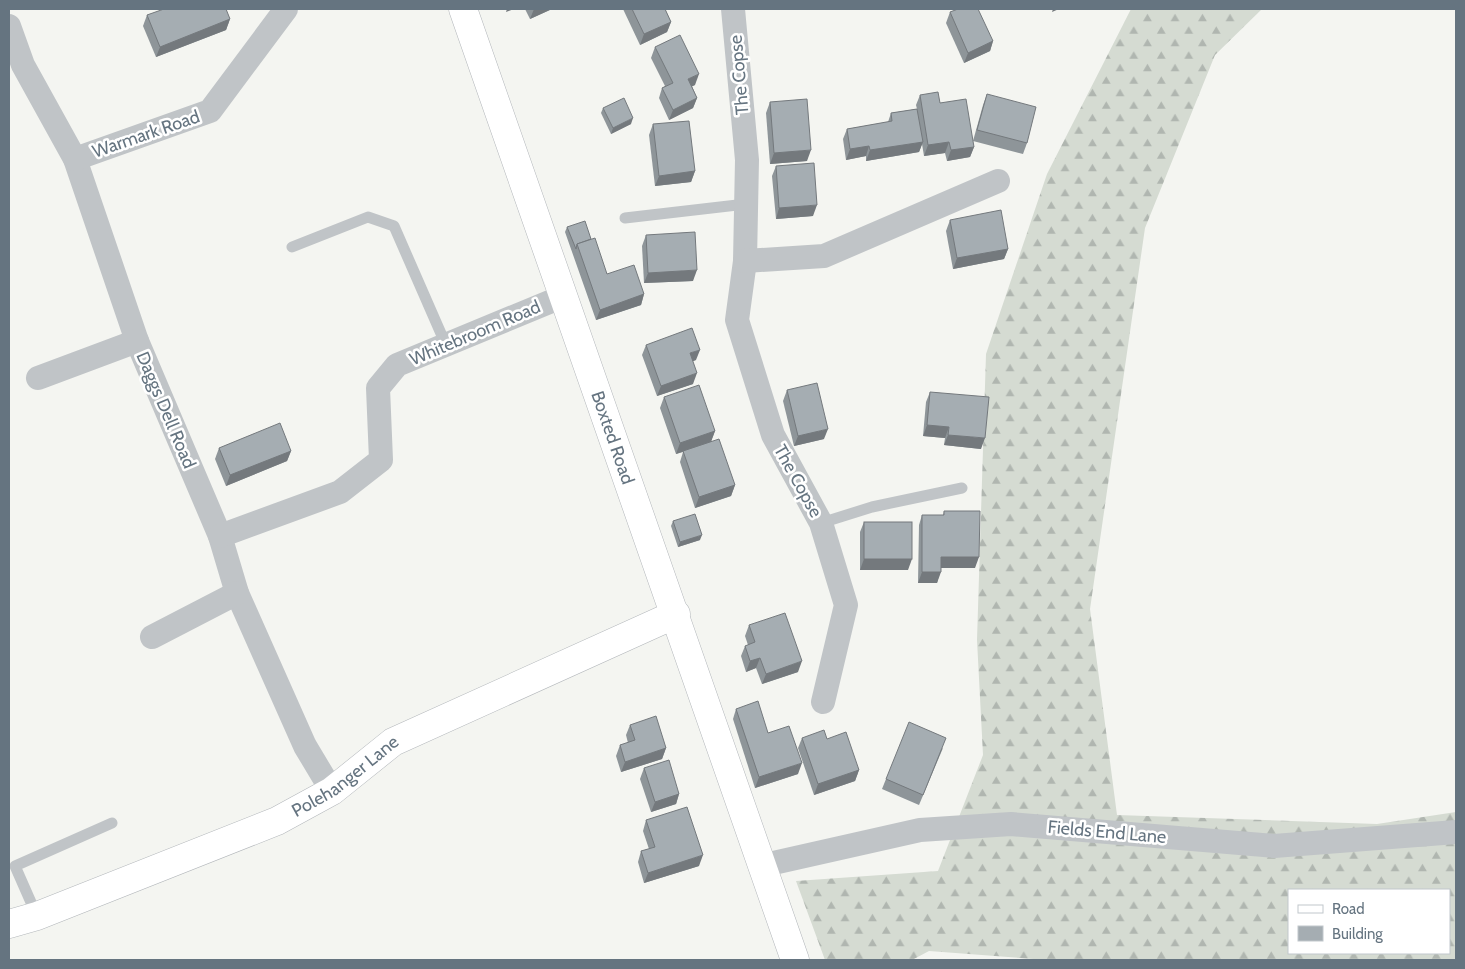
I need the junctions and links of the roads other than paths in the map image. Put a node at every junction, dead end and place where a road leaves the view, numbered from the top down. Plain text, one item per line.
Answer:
1 (286, 9) edge
2 (463, 9) edge
3 (733, 9) edge
4 (9, 26) edge
5 (16, 68) edge
6 (75, 159) junction
7 (998, 181) dead end
8 (746, 204) junction
9 (625, 218) dead end
10 (292, 247) dead end
11 (745, 261) junction
12 (564, 296) junction
13 (137, 341) junction
14 (446, 345) junction
15 (38, 378) dead end
16 (962, 488) dead end
17 (821, 523) junction
18 (220, 536) junction
19 (237, 594) junction
20 (676, 614) junction
21 (152, 636) dead end
22 (823, 702) dead end
23 (332, 791) junction
24 (112, 823) dead end
25 (1456, 832) edge
26 (760, 866) junction
27 (37, 916) junction
28 (9, 924) edge
29 (795, 960) edge

1 - 6 street, Warmark Road
2 - 12 street, Boxted Road
3 - 8 street, The Copse
4 - 5 street, Daggs Dell Road
5 - 6 street, Daggs Dell Road
6 - 13 street, Daggs Dell Road
7 - 11 street
8 - 9 lane
8 - 11 street, The Copse
10 - 14 lane
11 - 17 street, The Copse
12 - 14 street, Whitebroom Road
12 - 20 street, Boxted Road
13 - 15 street
13 - 18 street, Daggs Dell Road
14 - 18 street, Whitebroom Road
16 - 17 lane
17 - 22 street, The Copse
18 - 19 street, Daggs Dell Road
19 - 21 street
19 - 23 street, Daggs Dell Road
20 - 23 street, Polehanger Lane
20 - 26 street, Boxted Road
23 - 27 street, Polehanger Lane
24 - 27 lane
25 - 26 street, Fields End Lane
26 - 29 street, Boxted Road
27 - 28 street, Polehanger Lane

